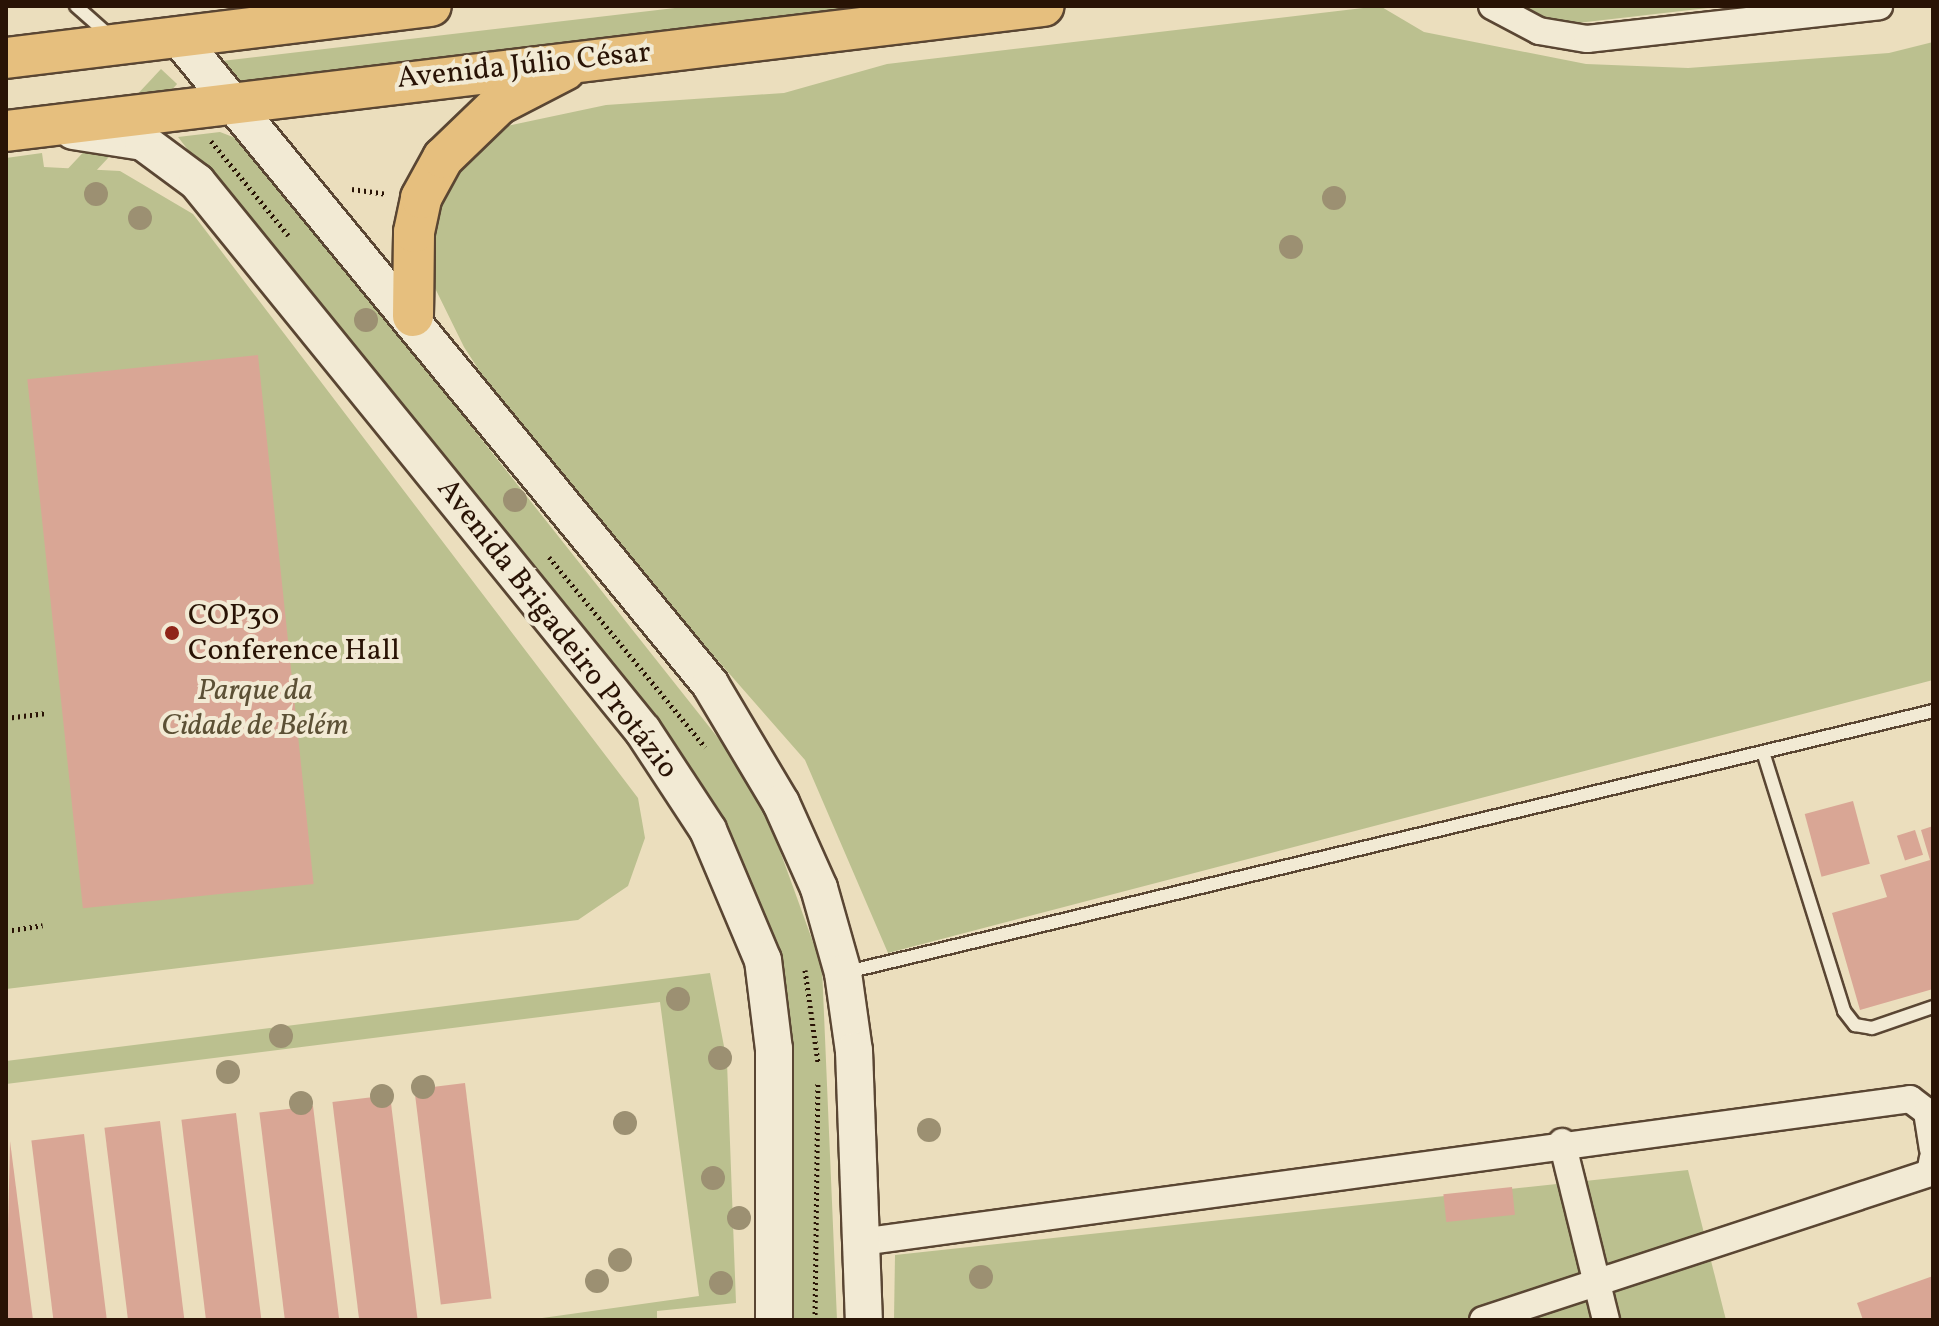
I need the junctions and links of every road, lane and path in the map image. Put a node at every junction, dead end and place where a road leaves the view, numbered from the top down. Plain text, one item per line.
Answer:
1 (76, 6) edge
2 (431, 6) edge
3 (1044, 6) edge
4 (1492, 6) edge
5 (1879, 6) edge
6 (178, 37) junction
7 (119, 44) junction
8 (6, 58) edge
9 (591, 59) junction
10 (232, 99) junction
11 (19, 130) edge
12 (352, 189) dead end
13 (394, 195) dead end
14 (413, 316) junction
15 (1933, 711) edge
16 (47, 713) dead end
17 (6, 718) edge
18 (1763, 752) junction
19 (43, 925) dead end
20 (6, 931) edge
21 (843, 973) junction
22 (1933, 1007) edge
23 (1562, 1142) junction
24 (1933, 1149) edge
25 (1933, 1158) edge
26 (861, 1242) junction
27 (1596, 1283) junction
28 (774, 1320) edge
29 (864, 1320) edge
30 (1483, 1320) edge
31 (1606, 1320) edge

1 - 7 lane
2 - 6 main road
3 - 9 main road, Avenida Júlio César
4 - 5 street
6 - 7 main road
6 - 10 main road
7 - 8 main road
9 - 10 main road, Avenida Júlio César
9 - 14 main road
10 - 11 main road, Avenida Júlio César
10 - 14 main road
11 - 28 main road, Avenida Brigadeiro Protázio
12 - 13 path
14 - 21 main road
15 - 18 lane
16 - 17 path
18 - 21 lane
18 - 22 lane
19 - 20 path
21 - 26 main road
23 - 24 street
23 - 26 street
23 - 27 street
25 - 27 street
26 - 29 main road
27 - 30 street
27 - 31 street

